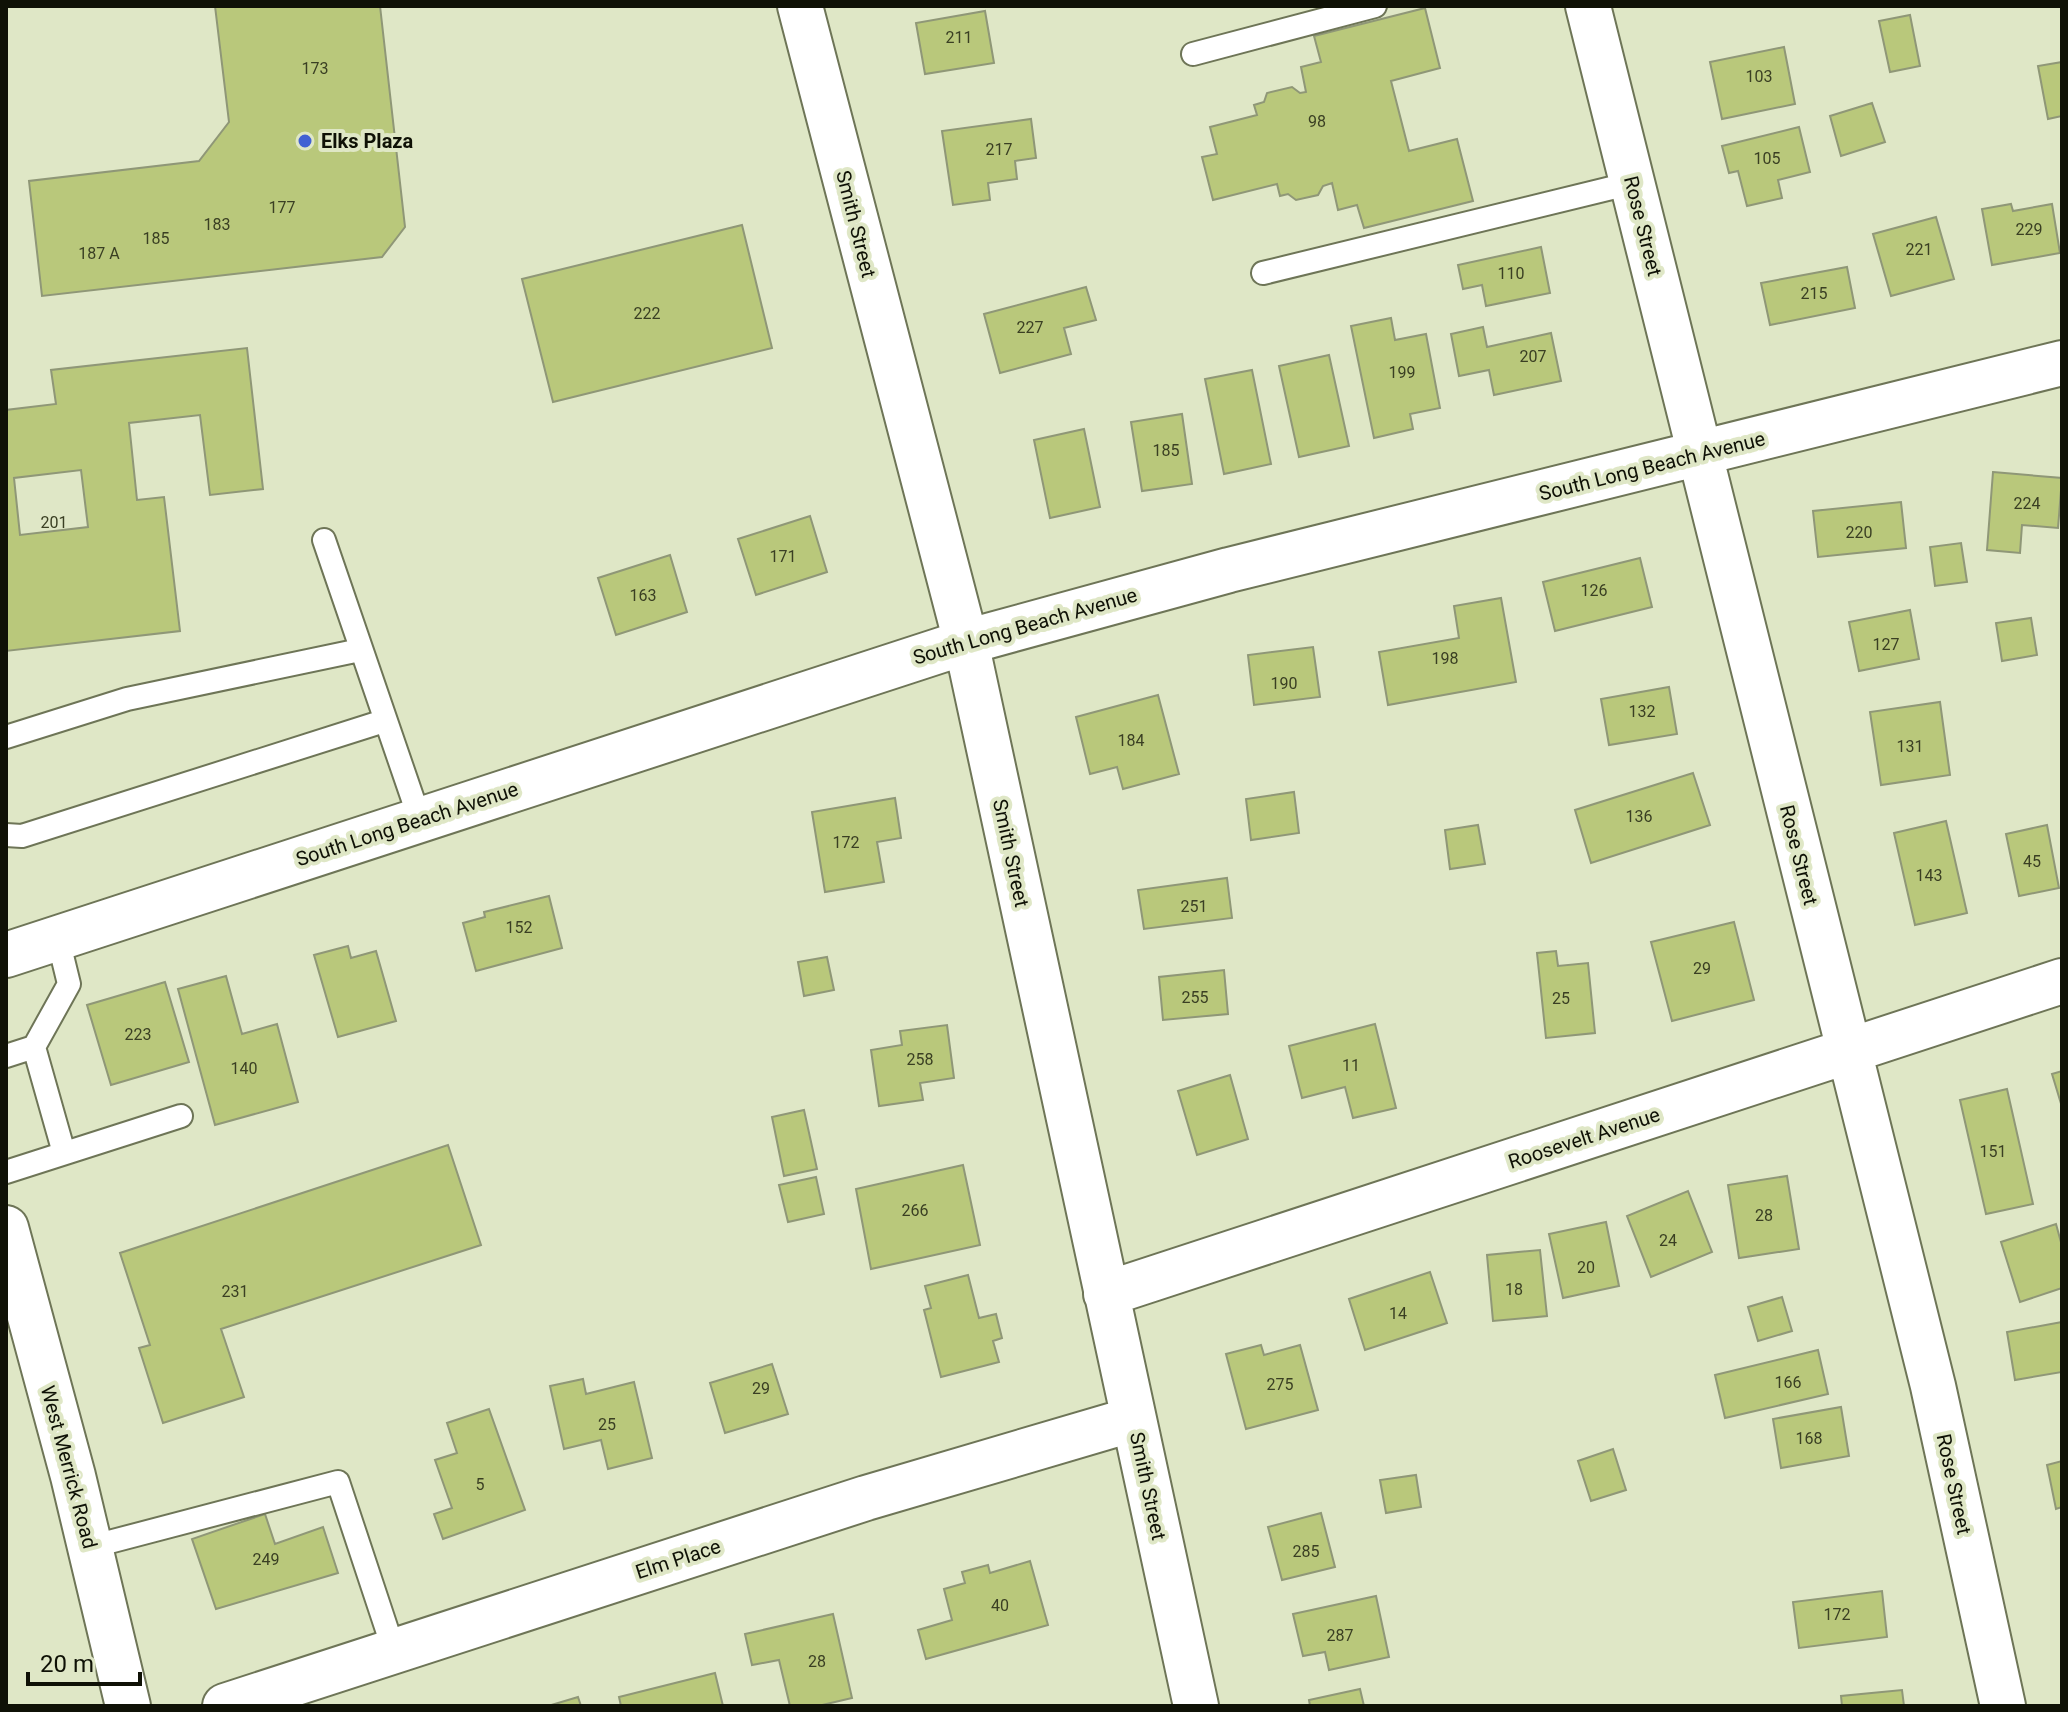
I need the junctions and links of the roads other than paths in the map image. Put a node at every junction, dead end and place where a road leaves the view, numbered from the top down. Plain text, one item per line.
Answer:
1 (800, 6) edge
2 (1375, 6) edge
3 (1588, 6) edge
4 (1193, 54) dead end
5 (1632, 183) junction
6 (1263, 273) dead end
7 (2062, 363) edge
8 (1700, 454) junction
9 (324, 540) dead end
10 (966, 642) junction
11 (360, 650) junction
12 (384, 721) junction
13 (6, 737) edge
14 (420, 820) junction
15 (6, 835) edge
16 (58, 939) junction
17 (6, 955) edge
18 (2062, 981) edge
19 (34, 1047) junction
20 (1848, 1052) junction
21 (6, 1056) edge
22 (181, 1116) dead end
23 (64, 1153) junction
24 (6, 1172) edge
25 (6, 1228) edge
26 (1106, 1294) junction
27 (1134, 1419) junction
28 (90, 1547) junction
29 (394, 1651) junction
30 (128, 1706) edge
31 (225, 1706) edge
32 (1196, 1706) edge
33 (2003, 1706) edge

1 - 10 street, Smith Street
2 - 4 lane
3 - 5 street, Rose Street
5 - 6 lane
5 - 8 street, Rose Street
7 - 8 street, South Long Beach Avenue
8 - 10 street, South Long Beach Avenue
8 - 20 street, Rose Street
9 - 11 lane
10 - 14 street, South Long Beach Avenue
10 - 26 street, Smith Street
11 - 12 lane
11 - 13 lane
12 - 14 lane
12 - 15 lane
14 - 16 street, South Long Beach Avenue
16 - 17 street, South Long Beach Avenue
16 - 19 lane
18 - 20 street, Roosevelt Avenue
19 - 21 lane
19 - 23 lane
20 - 26 street, Roosevelt Avenue
20 - 33 street, Rose Street
22 - 23 lane
23 - 24 lane
25 - 28 street, West Merrick Road
26 - 27 street, Smith Street
27 - 29 street, Elm Place
27 - 32 street, Smith Street
28 - 29 lane
28 - 30 street, West Merrick Road
29 - 31 street, Elm Place

